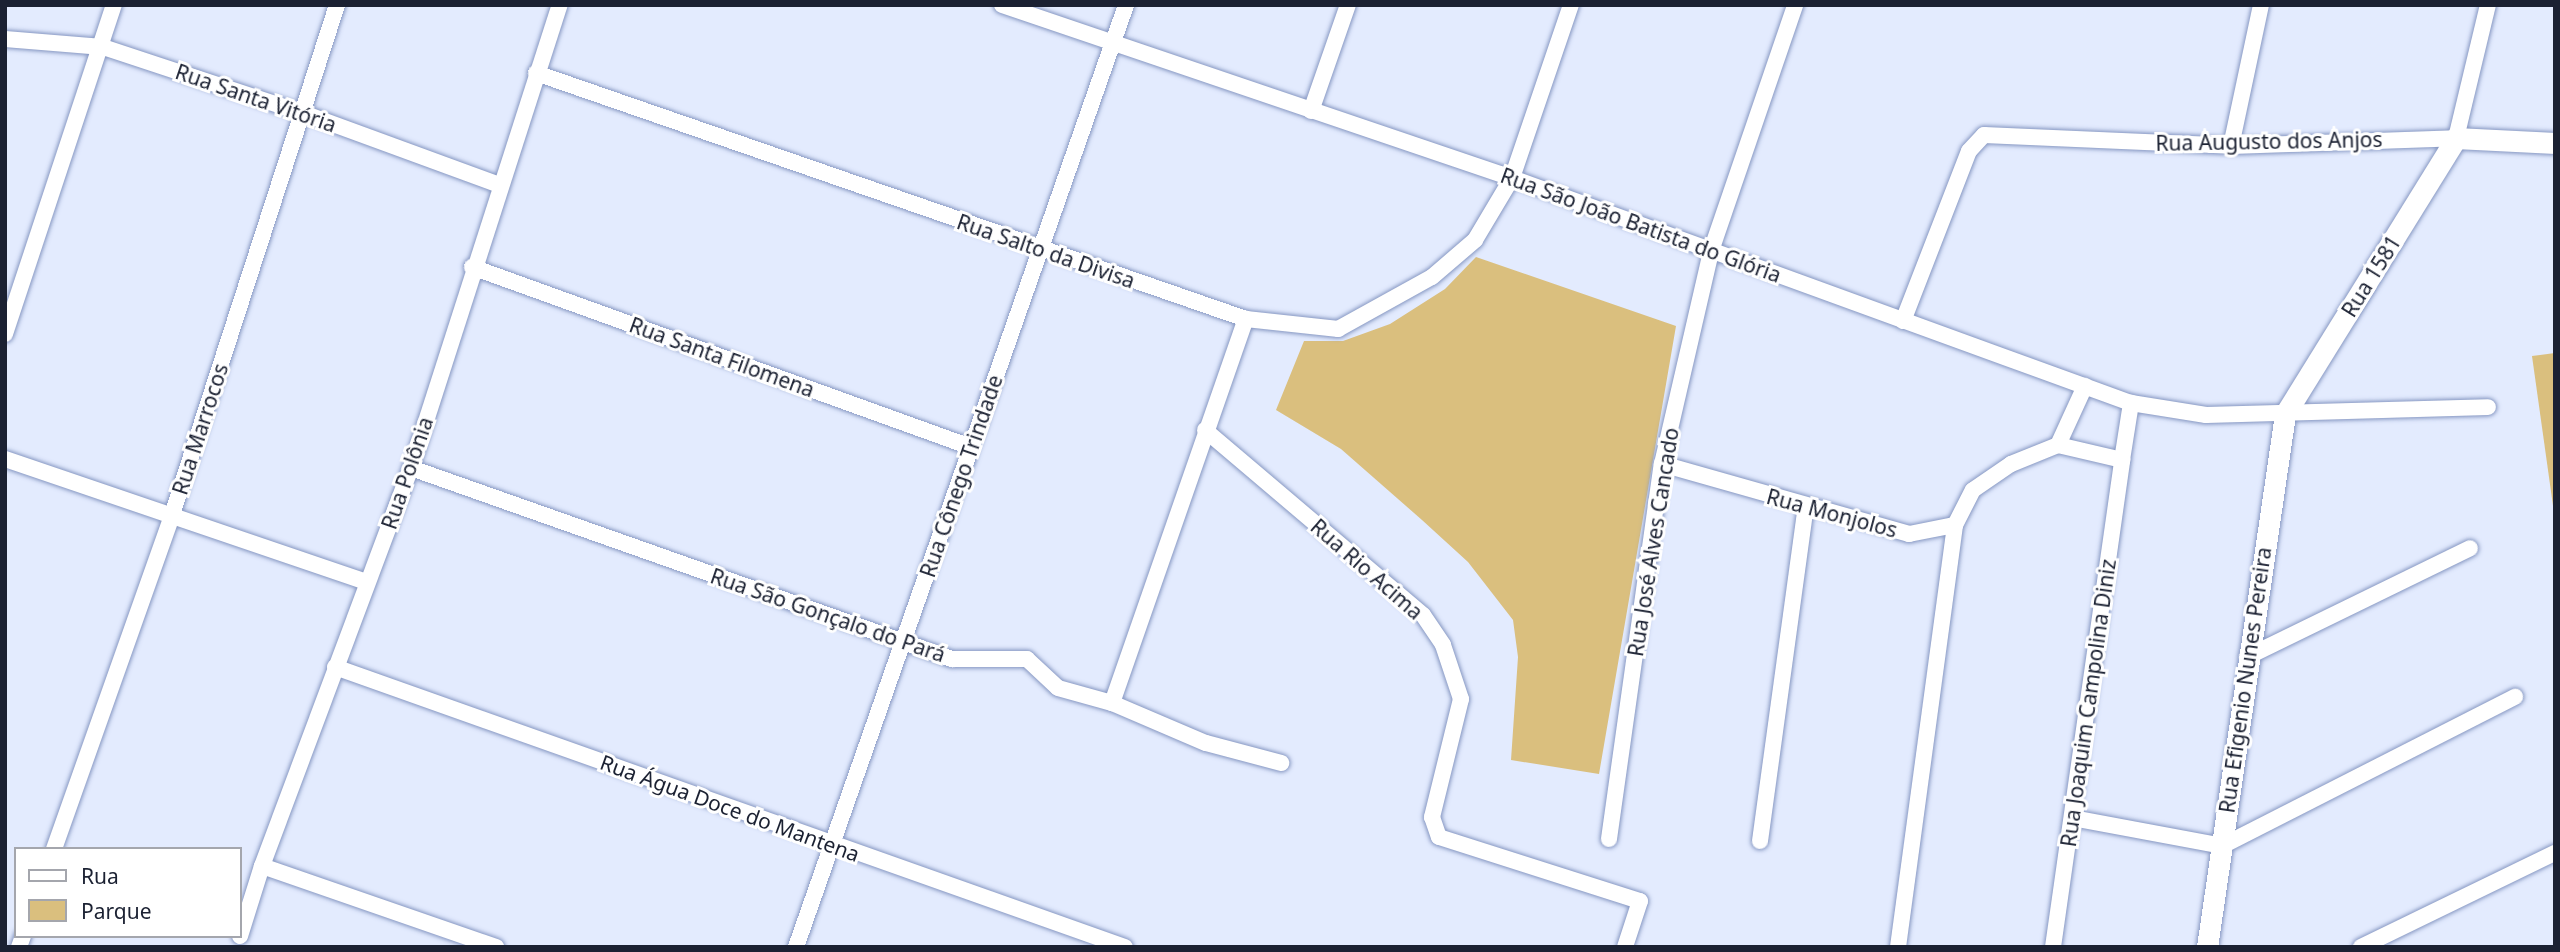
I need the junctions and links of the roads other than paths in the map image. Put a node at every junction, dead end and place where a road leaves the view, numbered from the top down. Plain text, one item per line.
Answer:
1 (114, 5) edge
2 (337, 5) edge
3 (560, 5) edge
4 (1002, 5) edge
5 (1126, 5) edge
6 (1348, 5) edge
7 (1571, 5) edge
8 (1795, 5) edge
9 (2261, 5) edge
10 (2488, 5) edge
11 (5, 40) edge
12 (1113, 42) junction
13 (103, 47) junction
14 (536, 73) junction
15 (1311, 111) junction
16 (303, 113) junction
17 (2456, 138) junction
18 (2555, 143) edge
19 (2231, 146) junction
20 (1512, 178) junction
21 (500, 185) junction
22 (1712, 248) junction
23 (1040, 249) junction
24 (472, 267) junction
25 (1246, 319) junction
26 (1903, 321) junction
27 (5, 334) edge
28 (2085, 386) junction
29 (2131, 402) junction
30 (2488, 407) dead end
31 (2285, 414) junction
32 (1205, 430) junction
33 (2057, 445) junction
34 (971, 447) junction
35 (5, 459) edge
36 (2122, 460) junction
37 (1662, 464) junction
38 (411, 468) junction
39 (1806, 507) junction
40 (172, 515) junction
41 (1955, 525) junction
42 (2470, 548) dead end
43 (368, 582) junction
44 (903, 643) junction
45 (2247, 657) junction
46 (335, 667) junction
47 (2515, 697) dead end
48 (1112, 703) junction
49 (1281, 763) dead end
50 (2073, 818) junction
51 (1609, 839) dead end
52 (1760, 841) dead end
53 (832, 845) junction
54 (2222, 846) junction
55 (55, 847) edge
56 (2555, 853) edge
57 (262, 866) junction
58 (242, 930) edge
59 (496, 947) edge
60 (796, 947) edge
61 (1125, 947) edge
62 (1625, 947) edge
63 (1898, 947) edge
64 (2053, 947) edge
65 (2207, 947) edge
66 (2361, 947) edge

1 - 13 street
2 - 16 street, Rua Marrocos
3 - 14 street, Rua Polônia
4 - 12 street, Rua São João Batista do Glória
5 - 12 street, Rua Cônego Trindade
6 - 15 street
7 - 20 street, Rua Salto da Divisa
8 - 22 street, Rua José Alves Cancado
9 - 19 street
10 - 17 street
11 - 13 street, Rua Santa Vitória
12 - 15 street, Rua São João Batista do Glória
12 - 23 street, Rua Cônego Trindade
13 - 16 street, Rua Santa Vitória
13 - 27 street
14 - 21 street, Rua Polônia
14 - 23 street, Rua Salto da Divisa
15 - 20 street, Rua São João Batista do Glória
16 - 21 street, Rua Santa Vitória
16 - 40 street, Rua Marrocos
17 - 18 street, Rua Augusto dos Anjos
17 - 19 street, Rua Augusto dos Anjos
17 - 31 street, Rua 1581
19 - 26 street, Rua Augusto dos Anjos
20 - 22 street, Rua São João Batista do Glória
20 - 25 street, Rua Salto da Divisa
21 - 24 street, Rua Polônia
22 - 26 street, Rua São João Batista do Glória
22 - 37 street, Rua José Alves Cancado
23 - 25 street, Rua Salto da Divisa
23 - 34 street, Rua Cônego Trindade
24 - 34 street, Rua Santa Filomena
24 - 38 street, Rua Polônia
25 - 32 street
26 - 28 street, Rua São João Batista do Glória
28 - 29 street, Rua São João Batista do Glória
28 - 33 street
29 - 31 street, Rua São João Batista do Glória
29 - 36 street
30 - 31 street, Rua São João Batista do Glória
31 - 45 street, Rua Efigenio Nunes Pereira
32 - 48 street
32 - 62 street, Rua Rio Acima
33 - 36 street
33 - 41 street
34 - 44 street, Rua Cônego Trindade
35 - 40 street
36 - 50 street, Rua Joaquim Campolina Diniz
37 - 39 street, Rua Monjolos
37 - 51 street, Rua José Alves Cancado
38 - 43 street, Rua Polônia
38 - 44 street, Rua São Gonçalo do Pará
39 - 41 street, Rua Monjolos
39 - 52 street
40 - 43 street
40 - 55 street, Rua Marrocos
41 - 63 street
42 - 45 street
43 - 46 street, Rua Polônia
44 - 48 street, Rua São Gonçalo do Pará
44 - 53 street, Rua Cônego Trindade
45 - 54 street, Rua Efigenio Nunes Pereira
46 - 53 street, Rua Água Doce do Mantena
46 - 57 street, Rua Polônia
47 - 54 street
48 - 49 street, Rua São Gonçalo do Pará
50 - 54 street
50 - 64 street, Rua Joaquim Campolina Diniz
53 - 60 street, Rua Cônego Trindade
53 - 61 street, Rua Água Doce do Mantena
54 - 65 street, Rua Efigenio Nunes Pereira
56 - 66 street
57 - 58 street, Rua Polônia
57 - 59 street

